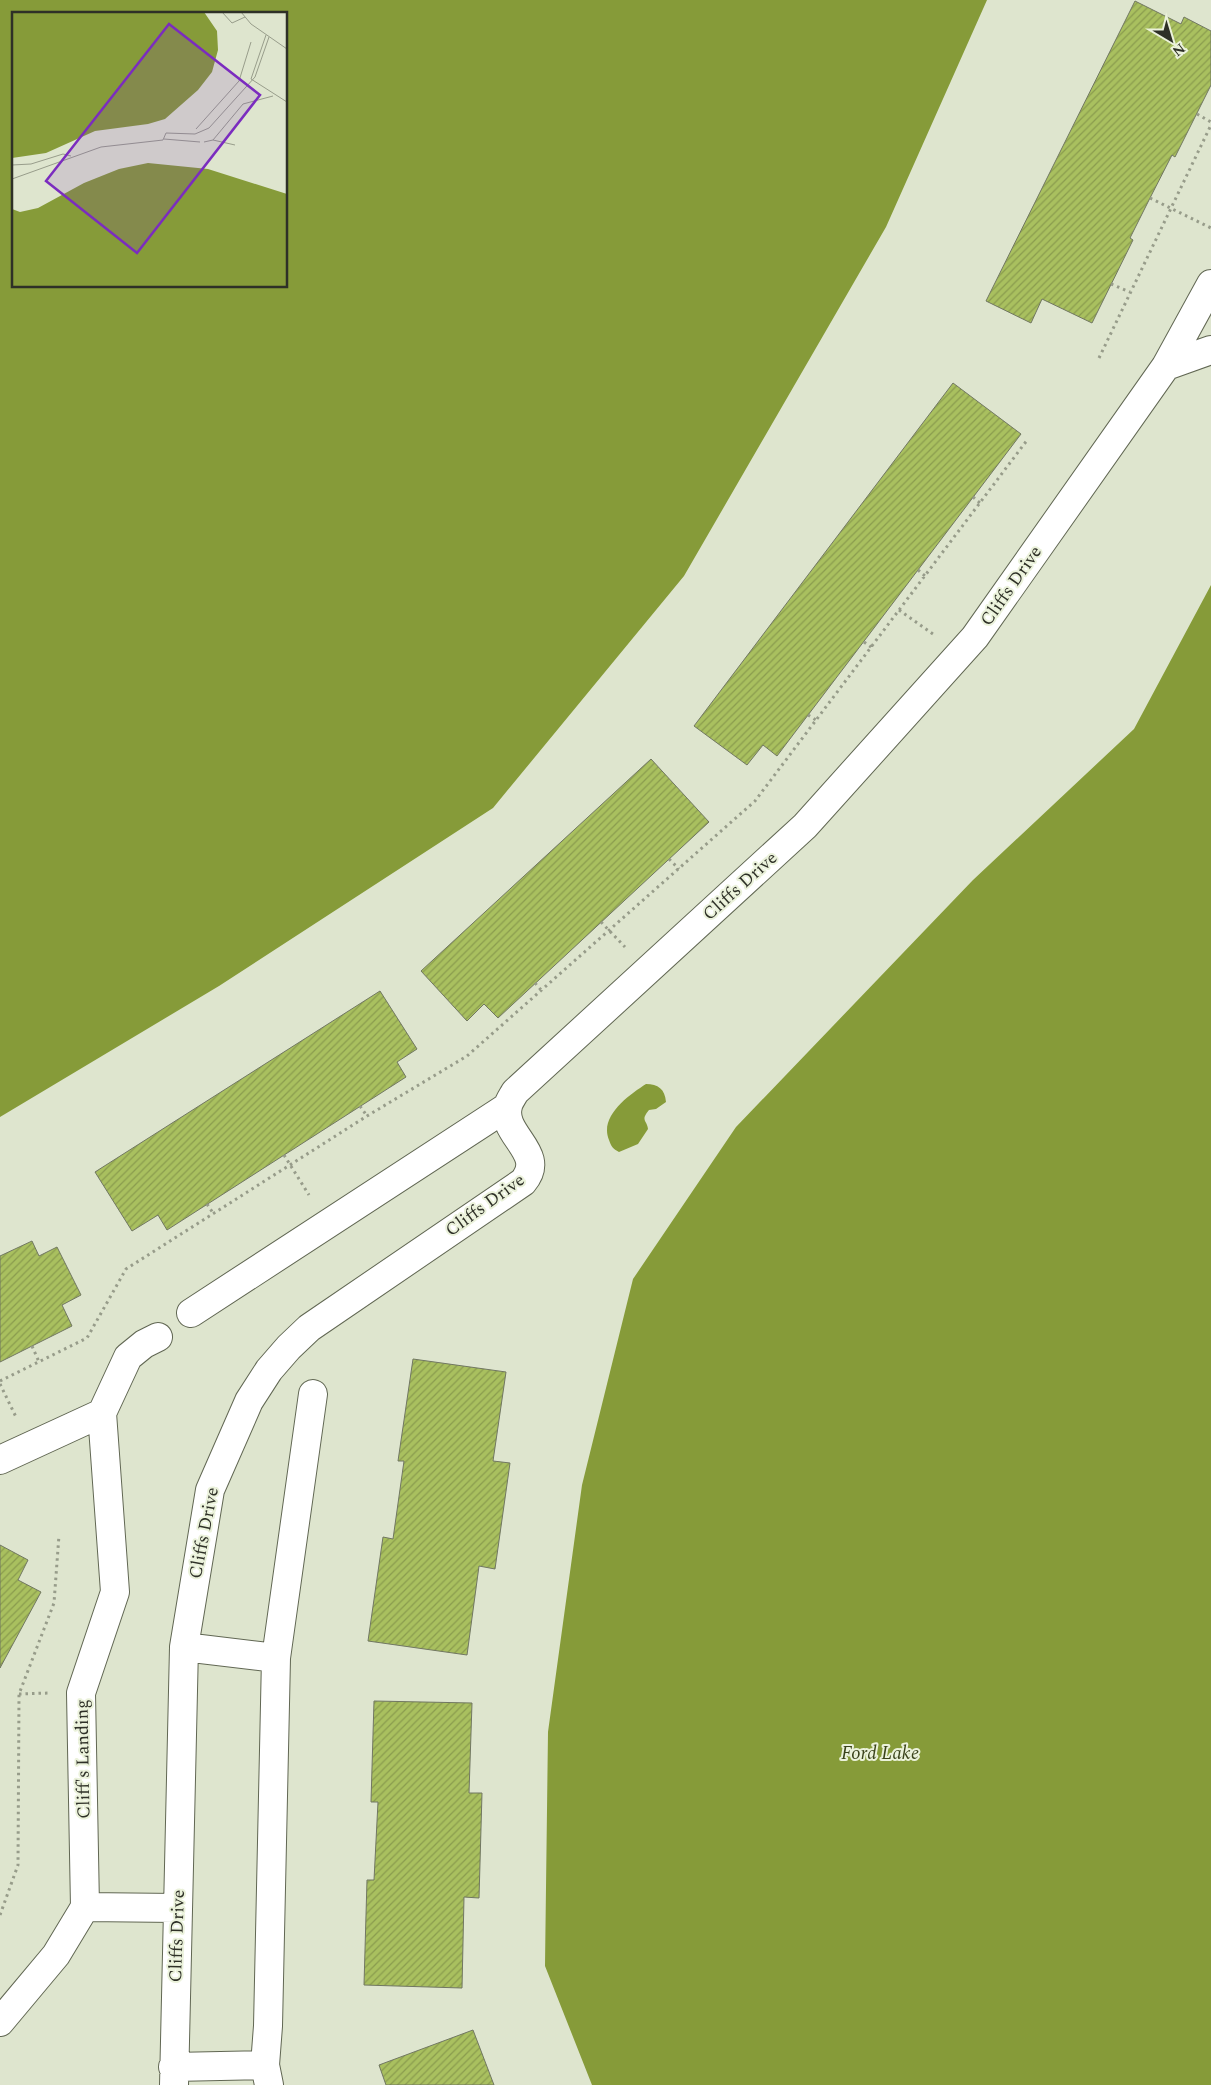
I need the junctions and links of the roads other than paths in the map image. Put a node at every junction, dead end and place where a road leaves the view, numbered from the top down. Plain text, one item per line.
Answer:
1 (1211, 284) edge
2 (1211, 350) edge
3 (1166, 366) junction
4 (507, 1107) junction
5 (191, 1313) dead end
6 (158, 1337) dead end
7 (313, 1394) dead end
8 (102, 1413) junction
9 (0, 1460) edge
10 (184, 1647) junction
11 (276, 1658) junction
12 (85, 1907) junction
13 (178, 1908) junction
14 (0, 2022) edge
15 (267, 2075) edge
16 (173, 2076) edge

1 - 3 street, Cliffs Drive
2 - 3 street
3 - 4 street, Cliffs Drive
4 - 5 street
4 - 10 street, Cliffs Drive
6 - 8 street
7 - 11 street
8 - 9 street
8 - 12 street, Cliff's Landing
10 - 11 street
10 - 13 street, Cliffs Drive
11 - 15 street
12 - 13 street
12 - 14 street
13 - 16 street, Cliffs Drive
15 - 16 street

